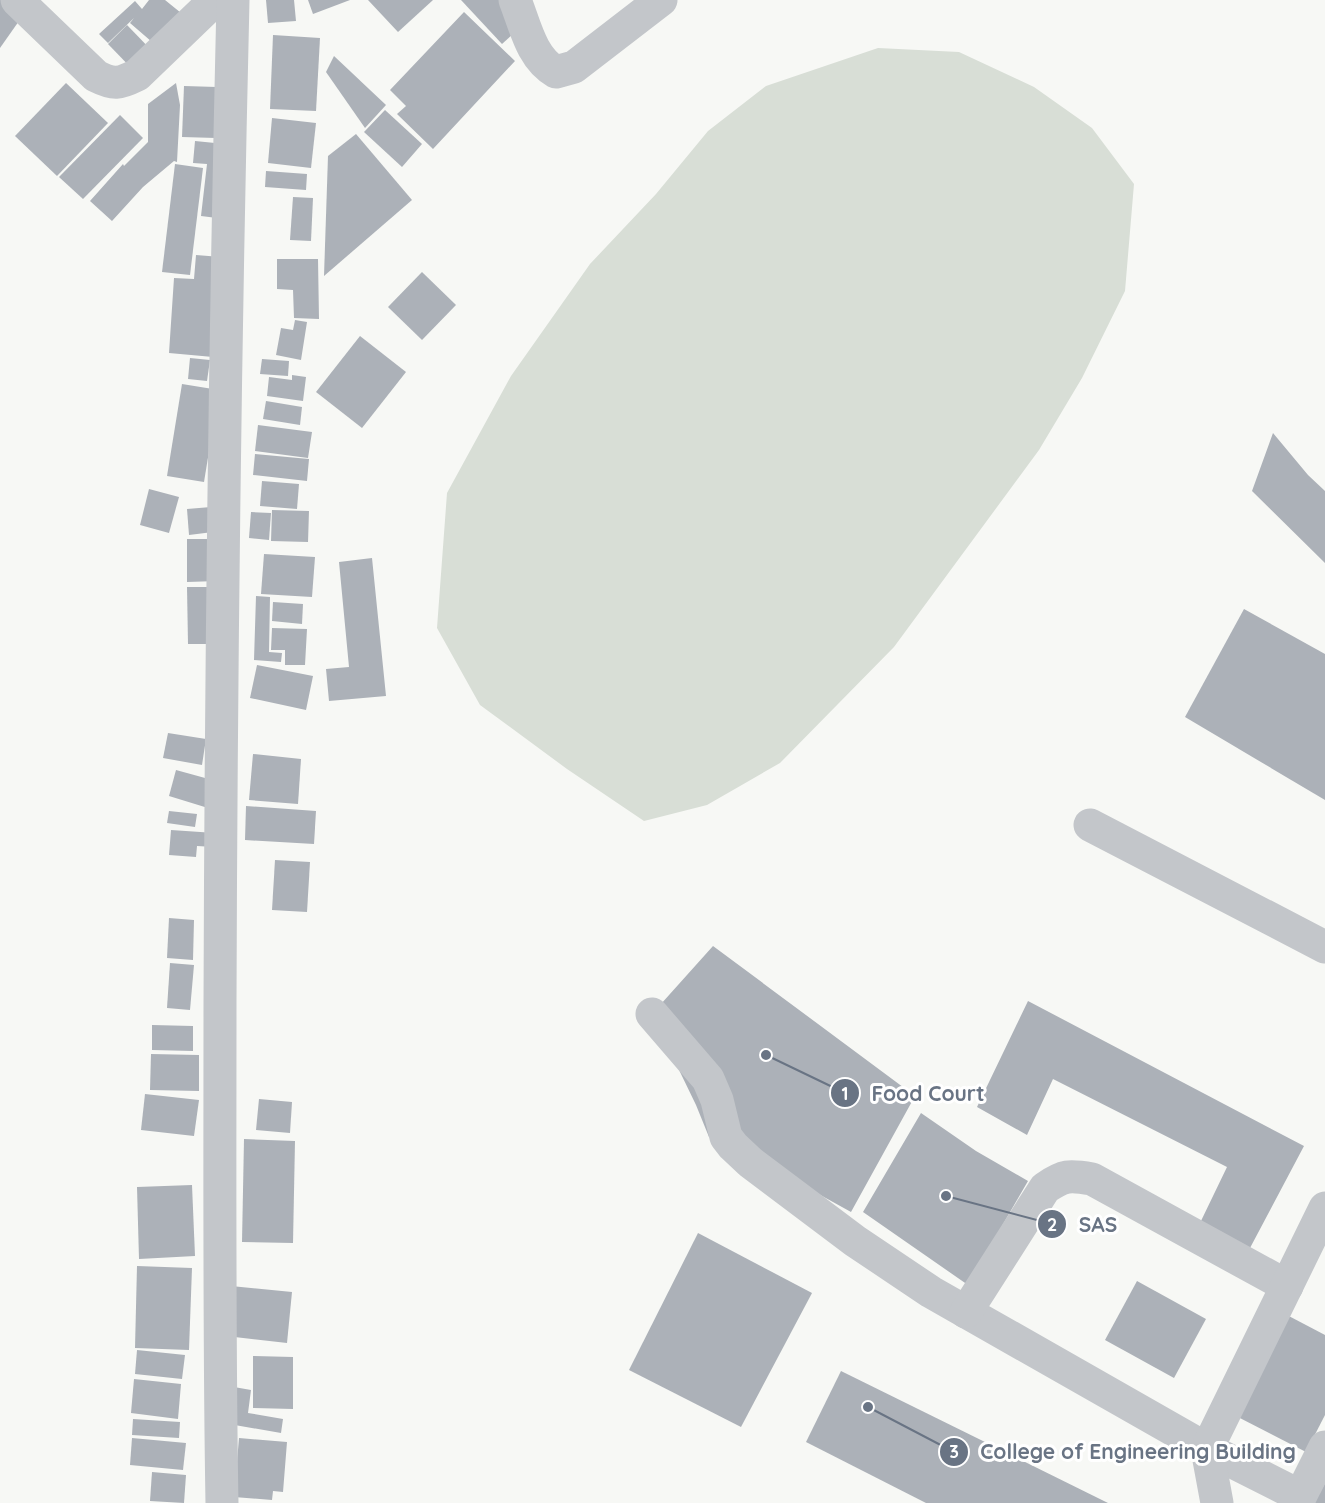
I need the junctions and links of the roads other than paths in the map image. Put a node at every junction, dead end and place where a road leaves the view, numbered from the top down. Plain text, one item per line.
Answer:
1 (17, 0) edge
2 (214, 0) edge
3 (233, 0) edge
4 (515, 0) edge
5 (661, 0) edge
6 (1090, 825) dead end
7 (1325, 947) edge
8 (652, 1014) dead end
9 (1325, 1208) edge
10 (1287, 1286) junction
11 (966, 1312) junction
12 (1325, 1447) edge
13 (1207, 1449) junction
14 (1298, 1500) edge
15 (222, 1503) edge
16 (1217, 1503) edge

1 - 2 street
3 - 15 street
4 - 5 street
6 - 7 street
8 - 11 street
9 - 10 street
10 - 11 street
10 - 13 street
11 - 13 street
12 - 14 street
13 - 14 street
13 - 16 street

